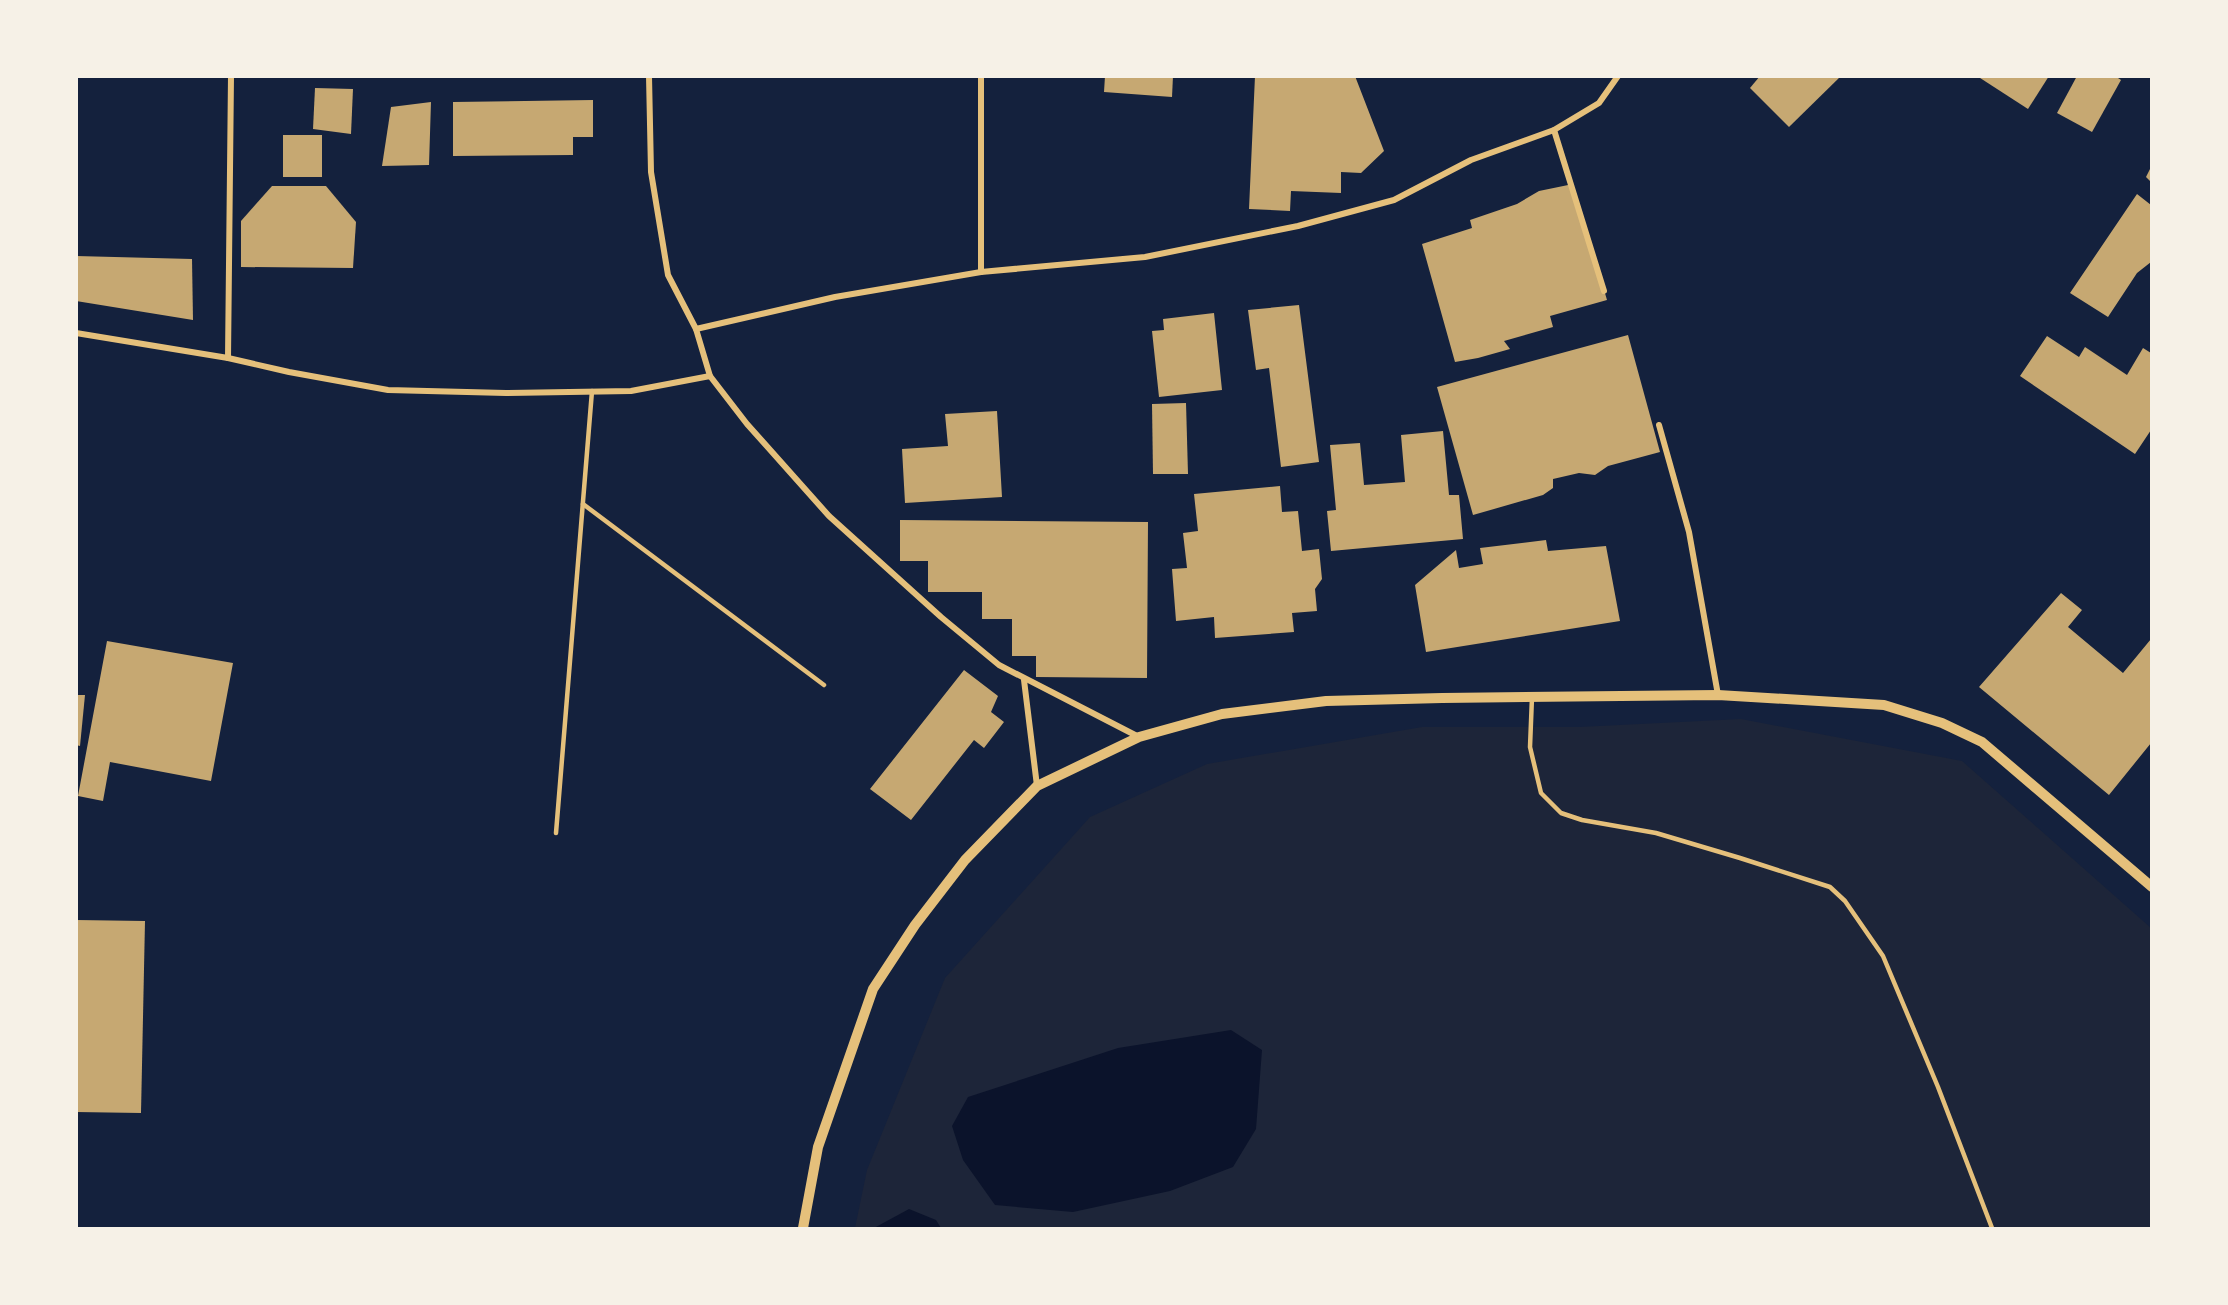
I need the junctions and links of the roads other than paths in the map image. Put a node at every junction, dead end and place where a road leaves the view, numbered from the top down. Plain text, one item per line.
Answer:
1 (231, 76) edge
2 (649, 76) edge
3 (981, 76) edge
4 (1618, 76) edge
5 (1554, 130) junction
6 (981, 272) junction
7 (1604, 291) dead end
8 (696, 329) junction
9 (76, 333) edge
10 (228, 358) junction
11 (711, 376) junction
12 (592, 392) junction
13 (1659, 425) dead end
14 (583, 504) junction
15 (1024, 680) junction
16 (824, 686) dead end
17 (1718, 695) junction
18 (1532, 697) junction
19 (1139, 737) junction
20 (1037, 786) junction
21 (556, 833) dead end
22 (2151, 887) edge
23 (803, 1228) edge
24 (1992, 1228) edge

1 - 10 street
2 - 8 street
3 - 6 street
4 - 5 street
5 - 6 street
5 - 7 street
6 - 8 street
8 - 11 street
9 - 10 street
10 - 12 street
11 - 12 street
11 - 15 street
12 - 14 lane
13 - 17 street
14 - 16 lane
14 - 21 lane
15 - 19 street
15 - 20 street
17 - 18 street
17 - 22 street
18 - 19 street
18 - 24 lane
19 - 20 street
20 - 23 street

